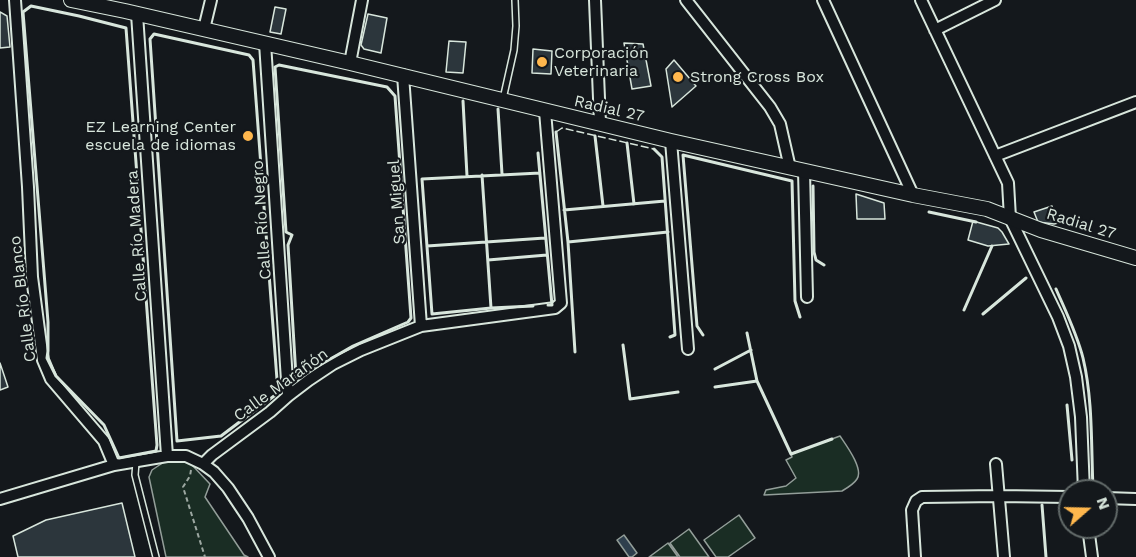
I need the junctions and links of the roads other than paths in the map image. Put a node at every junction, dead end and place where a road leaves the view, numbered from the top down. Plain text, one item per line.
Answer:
1 (15, 0) edge
2 (71, 0) edge
3 (211, 0) edge
4 (363, 0) edge
5 (515, 0) edge
6 (595, 0) edge
7 (686, 0) edge
8 (823, 0) edge
9 (921, 0) edge
10 (995, 0) edge
11 (137, 14) junction
12 (204, 29) junction
13 (935, 30) junction
14 (265, 43) junction
15 (350, 63) junction
16 (403, 75) junction
17 (503, 101) junction
18 (1136, 102) edge
19 (545, 111) junction
20 (600, 123) junction
21 (671, 141) junction
22 (995, 156) junction
23 (790, 168) junction
24 (804, 171) junction
25 (913, 195) junction
26 (1010, 218) junction
27 (1136, 258) edge
28 (807, 297) dead end
29 (421, 326) junction
30 (688, 349) dead end
31 (288, 396) junction
32 (167, 456) junction
33 (136, 462) junction
34 (198, 464) junction
35 (996, 464) dead end
36 (114, 465) junction
37 (1084, 479) edge
38 (998, 496) junction
39 (1058, 497) edge
40 (1118, 498) edge
41 (0, 499) edge
42 (1136, 499) edge
43 (1090, 539) edge
44 (156, 557) edge
45 (269, 557) edge
46 (915, 557) edge
47 (1004, 557) edge
48 (1092, 557) edge

1 - 36 street, Calle Río Blanco
2 - 11 street, Radial 27
3 - 12 street
4 - 15 street
5 - 17 lane
6 - 20 street
7 - 23 street
8 - 25 street
9 - 13 street
10 - 13 street
11 - 12 street, Radial 27
11 - 32 street, Calle Río Madera
12 - 14 street, Radial 27
13 - 22 street
14 - 15 street, Radial 27
14 - 31 street, Calle Río Negro
15 - 16 street, Radial 27
16 - 17 street, Radial 27
16 - 29 street, San Miguel
17 - 19 street, Radial 27
18 - 22 street
19 - 20 street, Radial 27
19 - 29 street, Calle Marañón
20 - 21 street, Radial 27
21 - 23 street, Radial 27
21 - 30 street
22 - 26 street
23 - 24 street, Radial 27
24 - 25 street, Radial 27
24 - 28 street
25 - 26 street, Radial 27
26 - 27 street, Radial 27
26 - 37 street
29 - 31 street, Calle Marañón
31 - 34 street, Calle Marañón
32 - 33 street
32 - 34 street
33 - 36 street
33 - 44 lane
34 - 45 street
35 - 38 street
36 - 41 street
38 - 39 street
38 - 46 street
38 - 47 street
40 - 42 street
43 - 48 street

